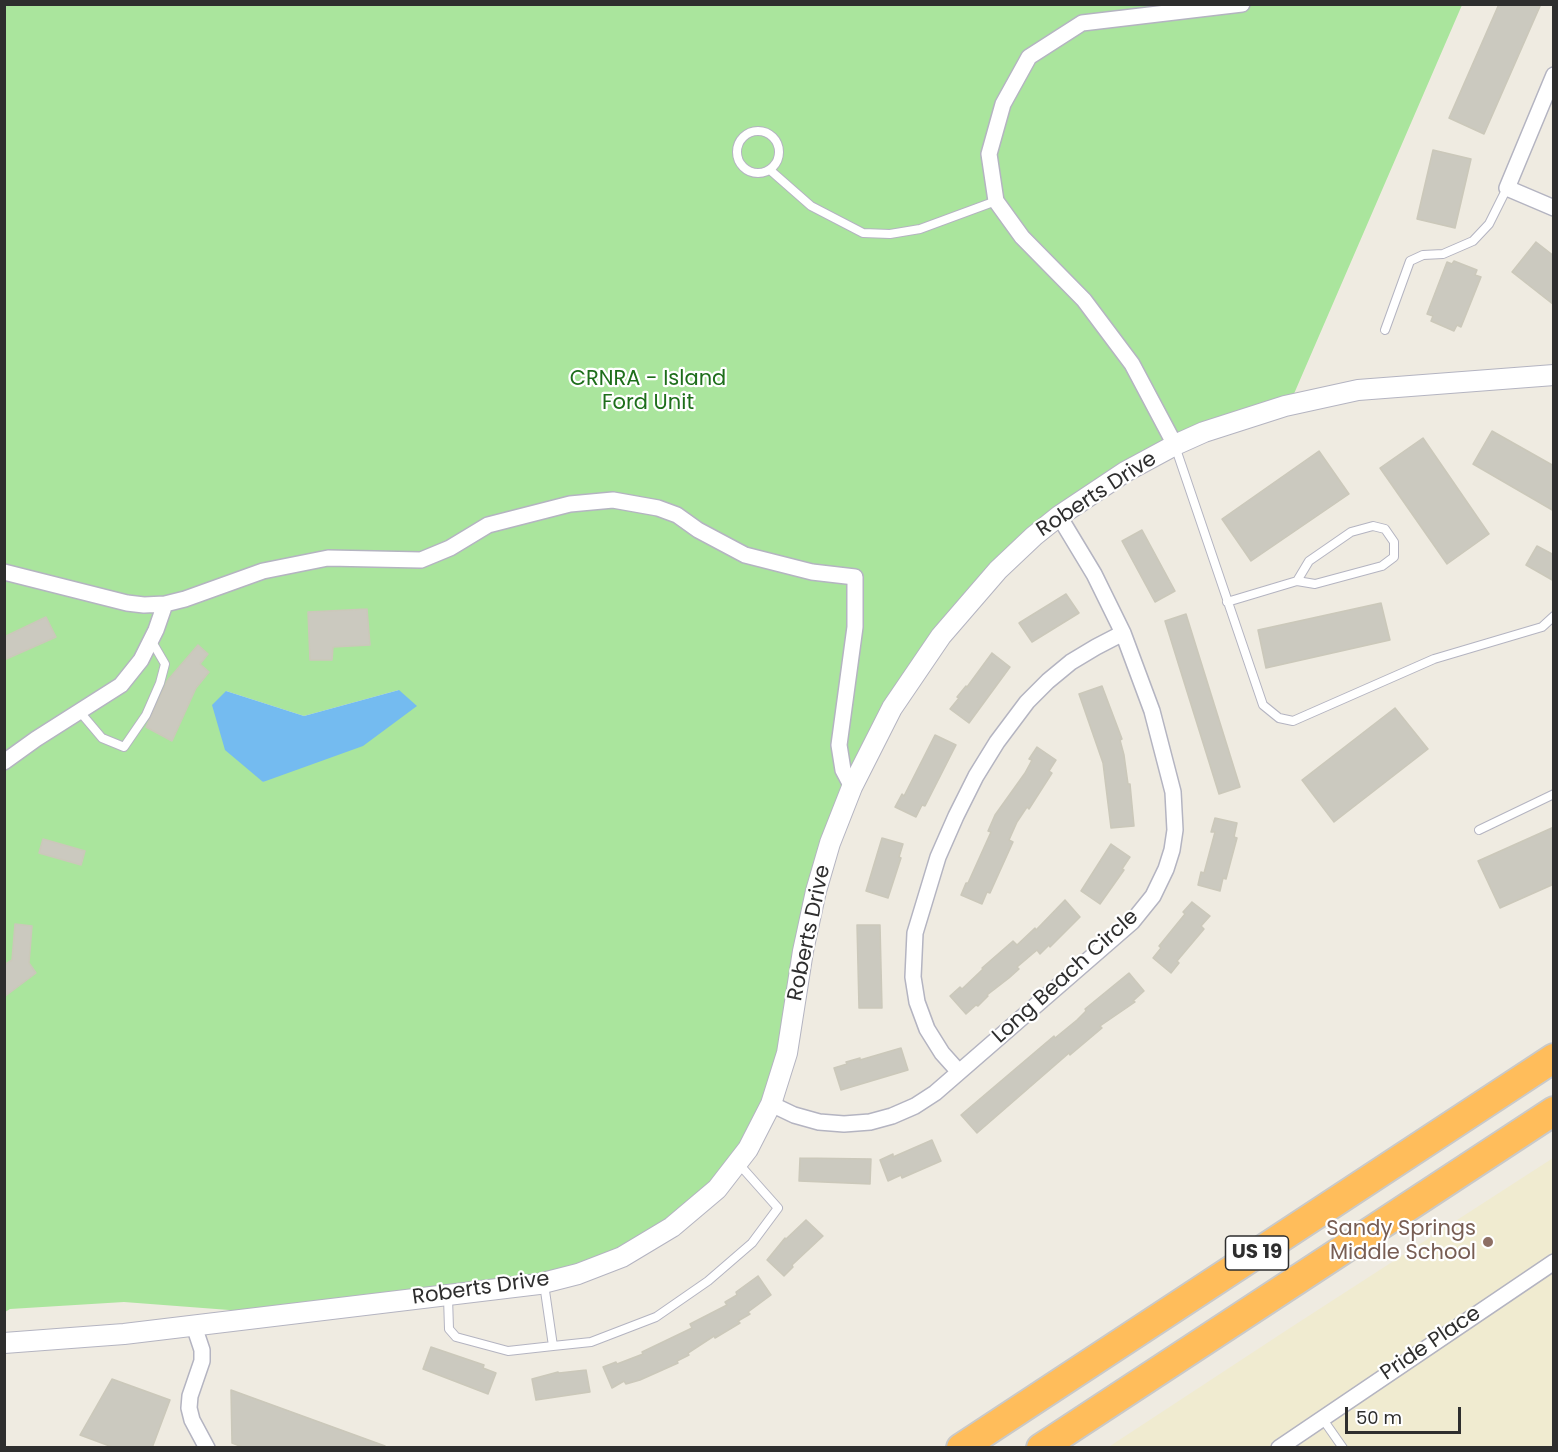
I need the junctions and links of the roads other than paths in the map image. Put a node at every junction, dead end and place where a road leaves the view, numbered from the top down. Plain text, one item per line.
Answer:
1 (1242, 4) edge
2 (1554, 75) edge
3 (770, 170) junction
4 (1507, 188) junction
5 (996, 201) junction
6 (1554, 208) edge
7 (1385, 330) dead end
8 (1554, 375) edge
9 (1175, 445) junction
10 (1059, 516) junction
11 (4, 572) edge
12 (1297, 581) junction
13 (1227, 602) junction
14 (165, 604) junction
15 (1554, 616) edge
16 (1123, 633) junction
17 (151, 639) junction
18 (80, 712) junction
19 (4, 762) edge
20 (852, 787) junction
21 (1554, 794) edge
22 (1479, 830) dead end
23 (1554, 1058) edge
24 (960, 1072) junction
25 (771, 1104) junction
26 (1554, 1111) edge
27 (738, 1163) junction
28 (1554, 1262) edge
29 (543, 1282) junction
30 (447, 1294) junction
31 (194, 1326) junction
32 (4, 1343) edge
33 (553, 1346) junction
34 (1322, 1418) junction
35 (207, 1448) edge
36 (961, 1448) edge
37 (1041, 1448) edge
38 (1279, 1448) edge
39 (1343, 1448) edge

1 - 5 street
2 - 4 street
3 - 3 lane
3 - 5 lane
4 - 6 street
4 - 7 lane
5 - 9 street
8 - 9 street, Roberts Drive
9 - 10 street, Roberts Drive
9 - 13 lane
10 - 16 street, Long Beach Circle
10 - 20 street, Roberts Drive
11 - 14 street
12 - 12 lane
12 - 13 lane
13 - 15 lane
14 - 17 street
14 - 20 street
16 - 24 street
16 - 24 street, Long Beach Circle
17 - 18 street
17 - 18 lane
18 - 19 street
20 - 25 street, Roberts Drive
21 - 22 lane
23 - 36 highway, US 19
24 - 25 street, Long Beach Circle
25 - 27 street, Roberts Drive
26 - 37 highway, US 19
27 - 29 street, Roberts Drive
27 - 33 lane
28 - 34 street, Pride Place
29 - 30 street, Roberts Drive
29 - 33 lane
30 - 31 street, Roberts Drive
30 - 33 lane
31 - 32 street, Roberts Drive
31 - 35 street
34 - 38 street, Pride Place
34 - 39 lane

